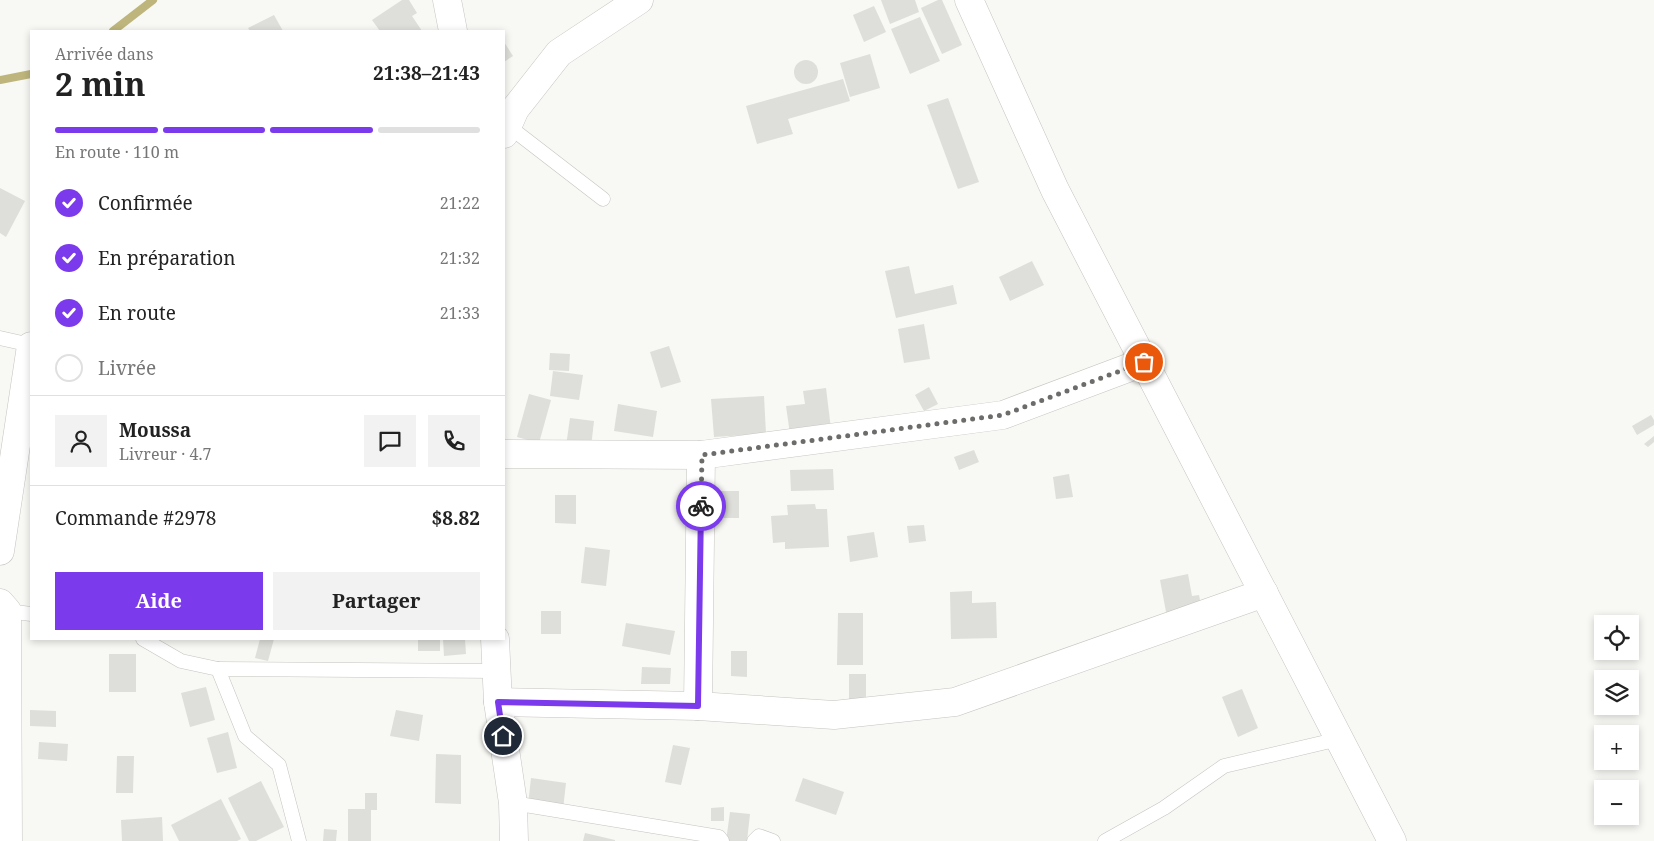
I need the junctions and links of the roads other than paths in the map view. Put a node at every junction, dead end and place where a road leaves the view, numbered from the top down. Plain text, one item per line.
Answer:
1 (447, 0) edge
2 (639, 0) edge
3 (969, 0) edge
4 (453, 30) edge
5 (507, 116) edge
6 (603, 199) dead end
7 (0, 338) edge
8 (30, 346) edge
9 (30, 353) edge
10 (1144, 362) junction
11 (505, 454) edge
12 (702, 455) junction
13 (0, 551) edge
14 (1264, 593) junction
15 (13, 609) edge
16 (145, 640) edge
17 (495, 640) edge
18 (218, 669) junction
19 (497, 671) junction
20 (498, 702) junction
21 (698, 706) junction
22 (1339, 739) junction
23 (513, 803) junction
24 (8, 841) edge
25 (299, 841) edge
26 (514, 841) edge
27 (722, 841) edge
28 (754, 841) edge
29 (773, 841) edge
30 (1105, 841) edge
31 (1392, 841) edge

1 - 4 street
2 - 5 street
3 - 10 street
5 - 6 lane
7 - 8 lane
9 - 13 street
10 - 12 street
10 - 14 street
11 - 12 street
12 - 21 street
14 - 21 street
14 - 22 street
15 - 24 street
16 - 18 lane
17 - 19 street
18 - 19 lane
18 - 25 lane
19 - 20 street
20 - 21 street
20 - 23 street
22 - 30 lane
22 - 31 street
23 - 26 street
23 - 27 lane
28 - 29 lane

